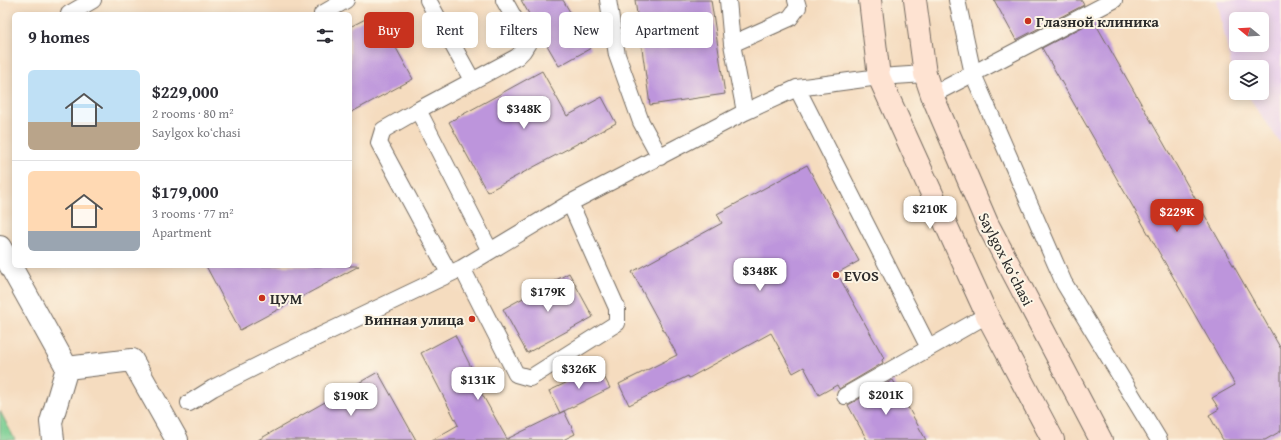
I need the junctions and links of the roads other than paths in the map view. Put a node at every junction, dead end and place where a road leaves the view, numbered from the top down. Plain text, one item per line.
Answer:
1 (93, 0) edge
2 (346, 0) edge
3 (428, 0) edge
4 (504, 0) edge
5 (608, 0) edge
6 (728, 0) edge
7 (796, 0) edge
8 (870, 0) edge
9 (915, 0) edge
10 (957, 0) edge
11 (1114, 0) edge
12 (72, 12) edge
13 (325, 12) edge
14 (732, 44) junction
15 (925, 74) junction
16 (973, 74) junction
17 (879, 77) junction
18 (472, 80) junction
19 (797, 88) junction
20 (932, 95) junction
21 (418, 110) junction
22 (744, 112) junction
23 (660, 157) junction
24 (570, 203) junction
25 (0, 247) edge
26 (490, 252) junction
27 (456, 271) junction
28 (987, 315) junction
29 (929, 348) junction
30 (67, 368) junction
31 (845, 396) dead end
32 (189, 403) dead end
33 (53, 440) edge
34 (177, 440) edge
35 (1053, 440) edge
36 (1101, 440) edge
37 (1159, 440) edge

1 - 12 lane
2 - 13 lane
3 - 18 lane
4 - 18 lane
5 - 23 lane
6 - 14 lane
7 - 14 lane
8 - 17 main road
9 - 15 main road, Saylgox koʻchasi
10 - 16 lane
11 - 16 lane
14 - 22 lane
15 - 17 lane
15 - 20 main road, Saylgox koʻchasi
16 - 20 lane
16 - 37 lane
17 - 19 lane
17 - 28 main road
18 - 21 lane
19 - 22 lane
19 - 29 lane
20 - 36 main road, Saylgox koʻchasi
21 - 26 lane
21 - 27 lane
22 - 23 lane
23 - 24 lane
24 - 26 lane
24 - 27 lane
25 - 30 street
26 - 27 lane
27 - 32 lane
28 - 29 lane
28 - 35 main road
29 - 31 lane
30 - 33 street
30 - 34 street

